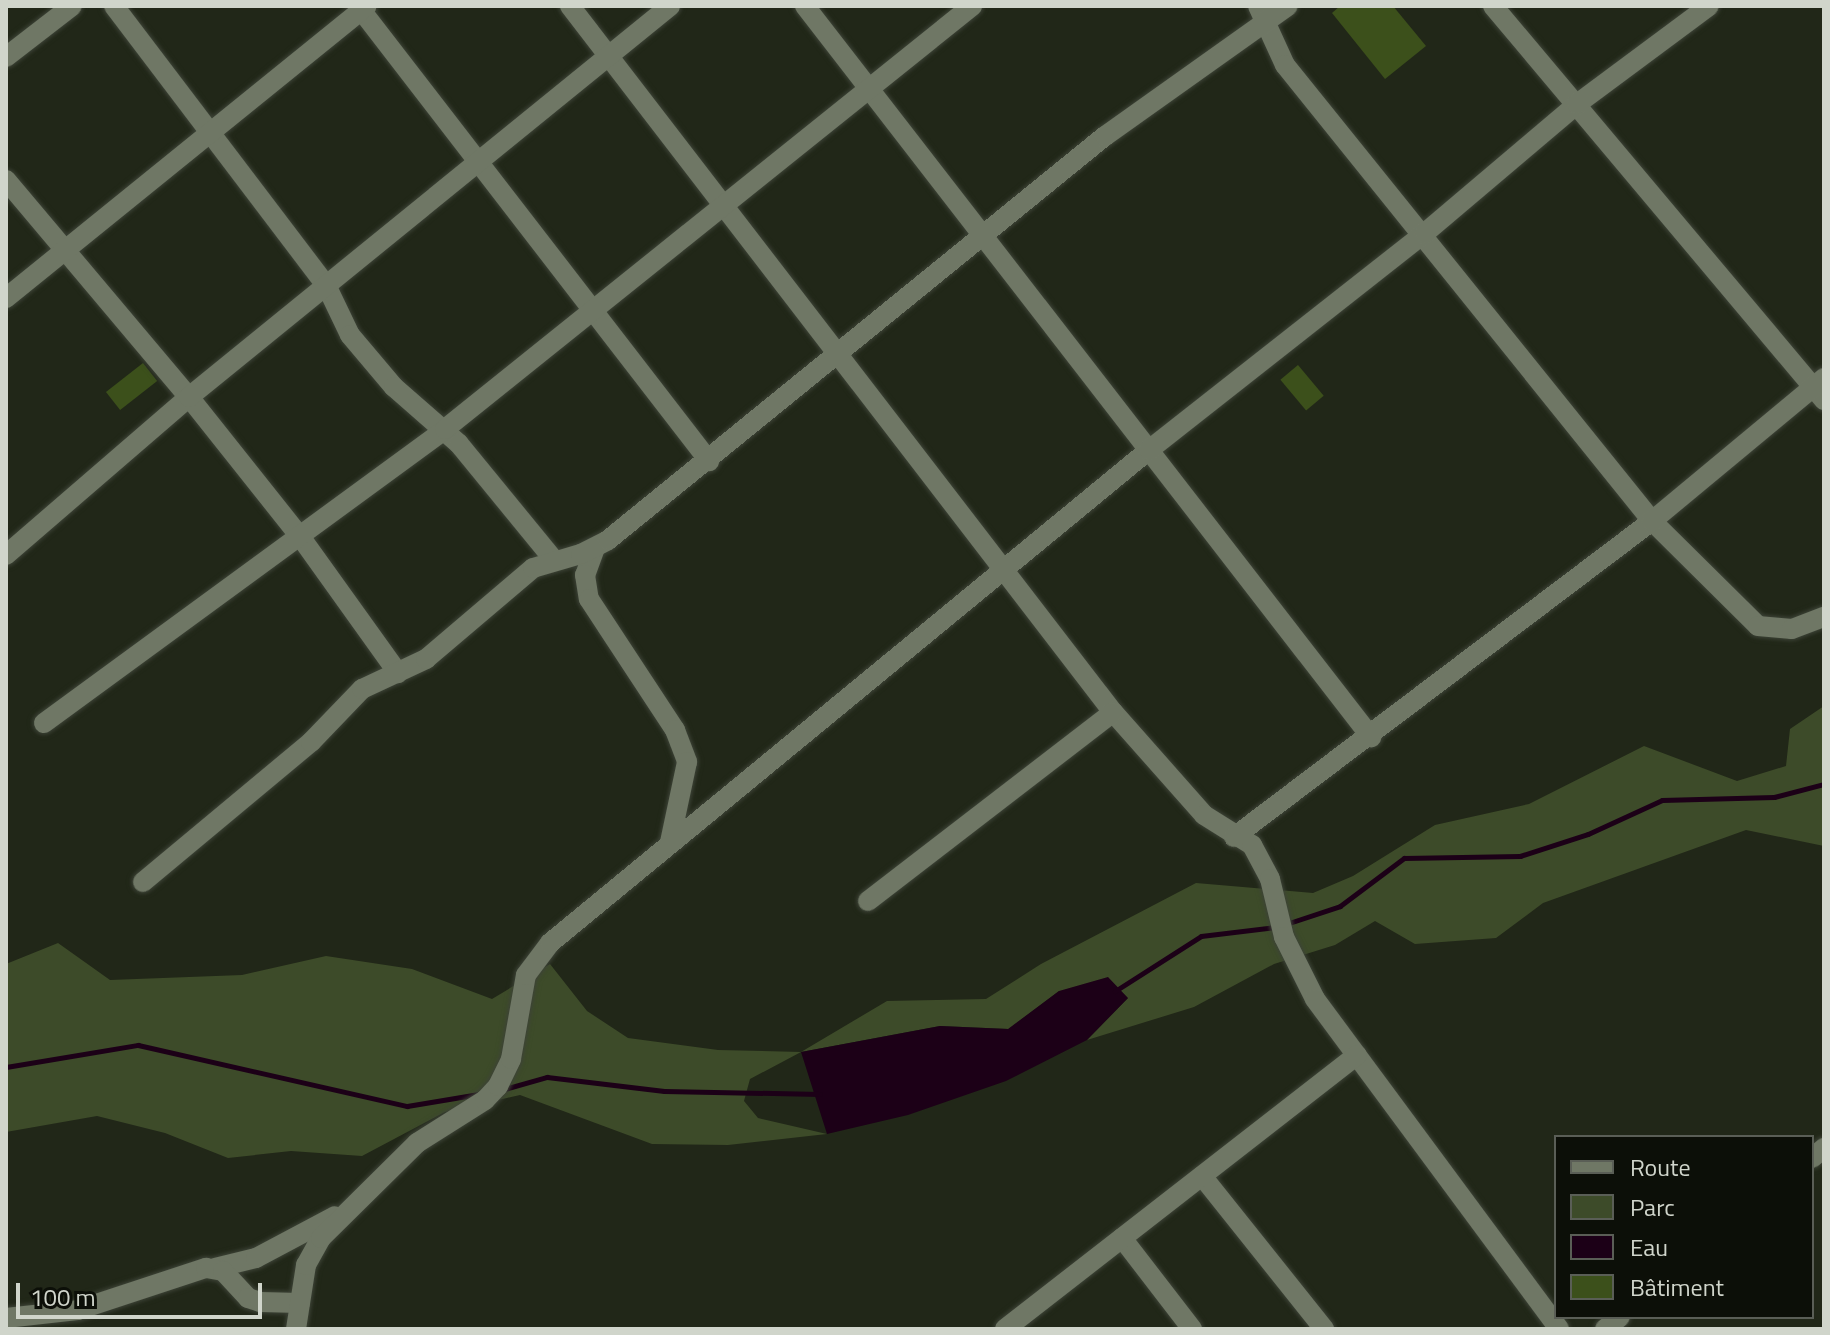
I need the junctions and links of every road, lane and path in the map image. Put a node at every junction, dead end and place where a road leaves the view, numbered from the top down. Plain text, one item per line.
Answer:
1 (72, 6) edge
2 (114, 6) edge
3 (570, 6) edge
4 (670, 6) edge
5 (805, 6) edge
6 (972, 6) edge
7 (1288, 6) edge
8 (1493, 6) edge
9 (1709, 6) edge
10 (362, 7) edge
11 (1261, 15) edge
12 (608, 56) junction
13 (6, 57) edge
14 (867, 89) junction
15 (1577, 104) junction
16 (212, 133) junction
17 (481, 161) junction
18 (6, 180) edge
19 (722, 204) junction
20 (1425, 233) junction
21 (981, 239) junction
22 (67, 249) junction
23 (327, 287) junction
24 (6, 298) edge
25 (595, 308) junction
26 (836, 356) junction
27 (1820, 388) edge
28 (189, 397) junction
29 (445, 429) junction
30 (1149, 450) junction
31 (709, 461) junction
32 (1652, 521) junction
33 (302, 539) junction
34 (595, 548) junction
35 (6, 555) edge
36 (553, 559) junction
37 (1002, 571) junction
38 (1824, 617) edge
39 (398, 673) junction
40 (1113, 712) junction
41 (44, 723) dead end
42 (1371, 737) junction
43 (1234, 837) junction
44 (670, 842) junction
45 (143, 882) dead end
46 (868, 901) dead end
47 (1357, 1055) junction
48 (1202, 1176) junction
49 (349, 1210) junction
50 (1122, 1238) junction
51 (215, 1268) junction
52 (300, 1303) junction
53 (6, 1318) edge
54 (296, 1329) edge
55 (1005, 1329) edge
56 (1192, 1329) edge
57 (1324, 1329) edge
58 (1559, 1329) edge

1 - 13 street
2 - 16 street
3 - 12 street
4 - 12 street
5 - 14 street
6 - 14 street
7 - 11 street
8 - 15 street
9 - 15 street
10 - 16 street
10 - 17 street
11 - 20 street
11 - 21 street
12 - 17 street
12 - 19 street
14 - 19 street
14 - 21 street
15 - 20 street
15 - 27 street
16 - 22 street
16 - 23 street
17 - 23 street
17 - 25 street
18 - 22 street
19 - 25 street
19 - 26 street
20 - 30 street
20 - 32 street
21 - 26 street
21 - 30 street
22 - 24 street
22 - 28 street
23 - 28 street
23 - 29 street
25 - 29 street
25 - 31 street
26 - 31 street
26 - 37 street
27 - 32 street
28 - 33 street
28 - 35 street
29 - 33 street
29 - 36 street
30 - 37 street
30 - 42 street
31 - 34 street
32 - 38 street
32 - 42 street
33 - 39 street
33 - 41 street
34 - 36 street
34 - 44 street
36 - 39 street
37 - 40 street
37 - 44 street
39 - 45 street
40 - 43 street
40 - 46 street
42 - 43 street
43 - 47 street
44 - 49 street
47 - 48 street
47 - 58 street
48 - 50 street
48 - 57 street
49 - 51 street
49 - 52 street
50 - 55 street
50 - 56 street
51 - 52 street
51 - 53 street
52 - 54 street

